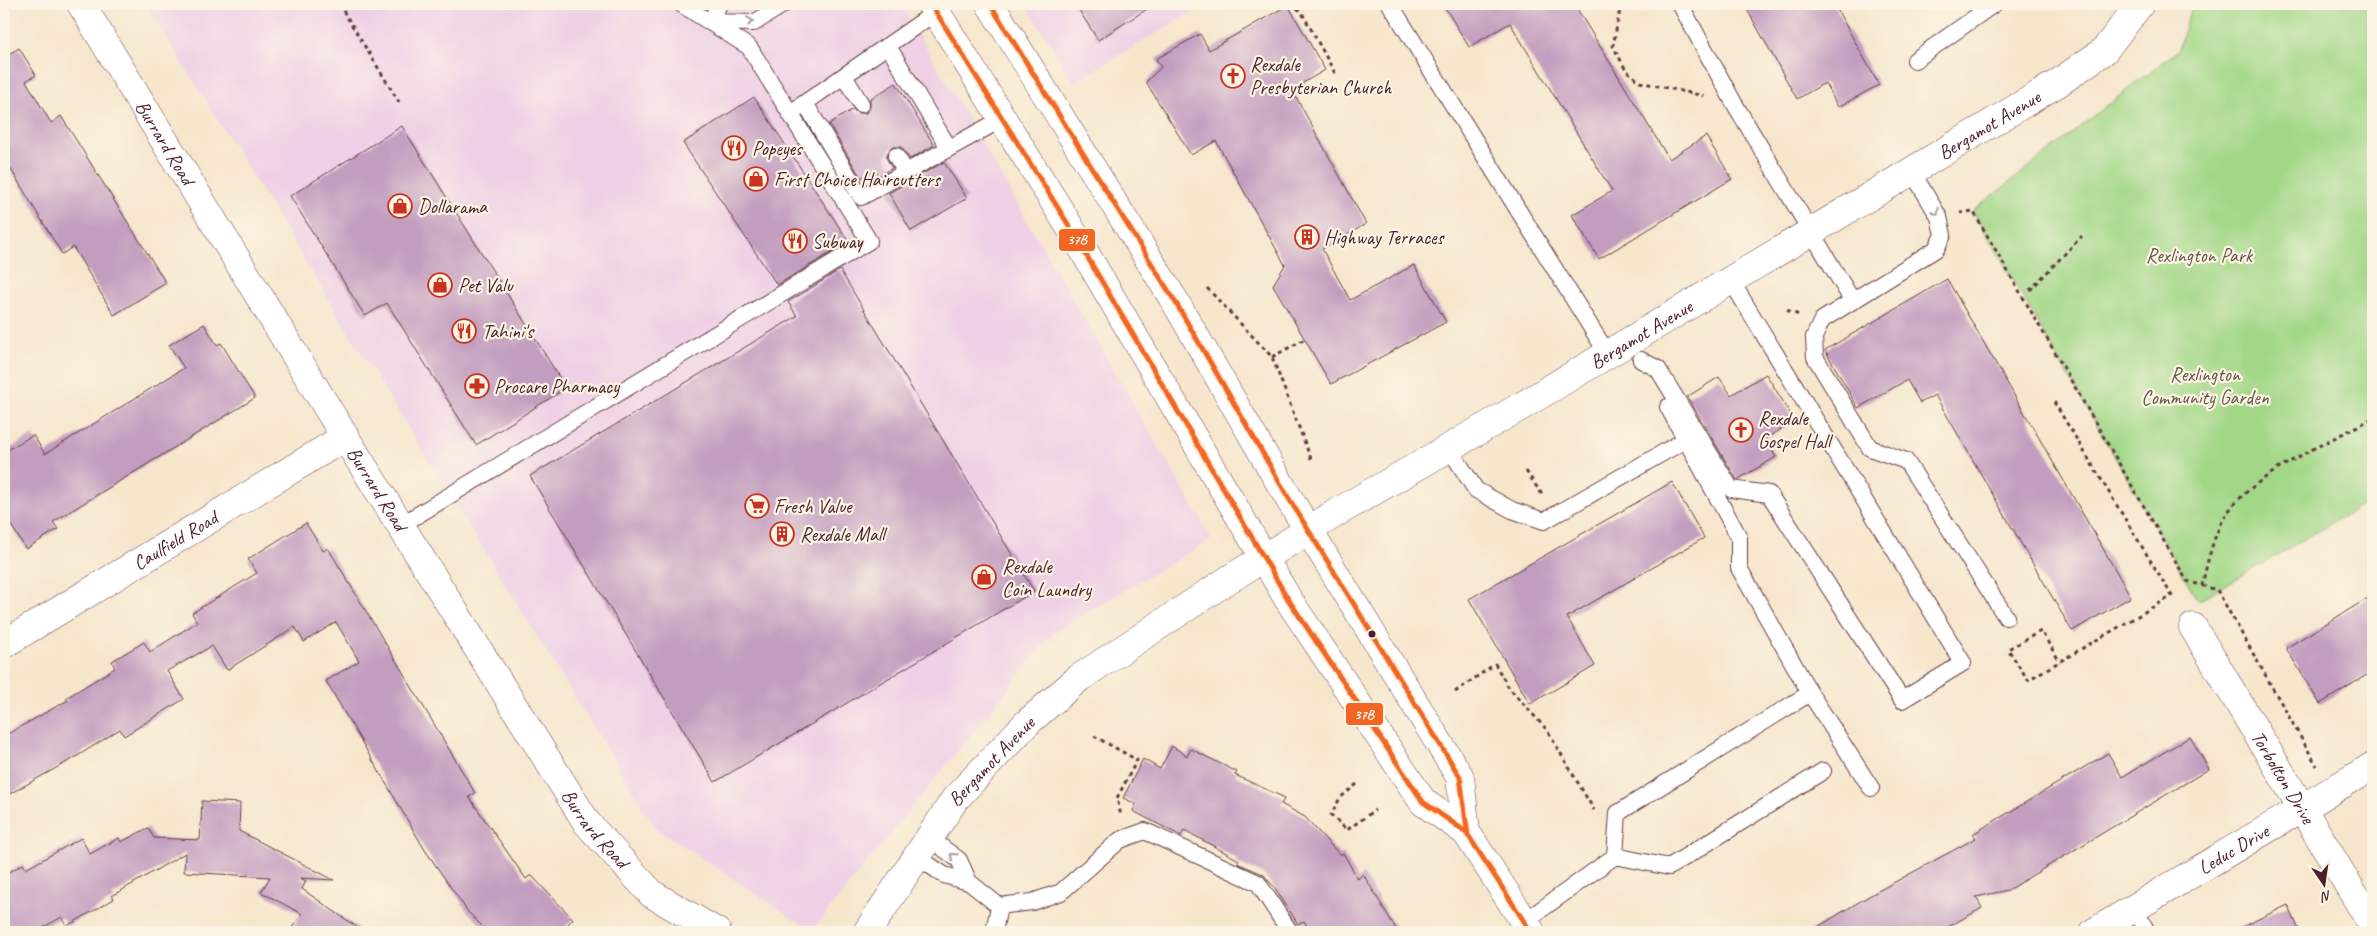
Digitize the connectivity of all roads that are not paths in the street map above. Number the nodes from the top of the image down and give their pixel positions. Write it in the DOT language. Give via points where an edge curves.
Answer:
graph roads {
  1 [pos="81,4"];
  2 [pos="681,4"];
  3 [pos="718,4"];
  4 [pos="784,4"];
  5 [pos="990,4"];
  6 [pos="1390,4"];
  7 [pos="1680,4"];
  8 [pos="1994,4"];
  9 [pos="2140,4"];
  10 [pos="933,8"];
  11 [pos="711,22"];
  12 [pos="888,46"];
  13 [pos="1915,60"];
  14 [pos="844,76"];
  15 [pos="806,103"];
  16 [pos="861,104"];
  17 [pos="790,114"];
  18 [pos="1002,118"];
  19 [pos="949,148"];
  20 [pos="896,156"];
  21 [pos="1911,170"];
  22 [pos="906,172"];
  23 [pos="1811,230"];
  24 [pos="1730,279"];
  25 [pos="1852,300"];
  26 [pos="1607,352"];
  27 [pos="1641,360"];
  28 [pos="345,437"];
  29 [pos="1687,440"];
  30 [pos="1449,448"];
  31 [pos="401,525"];
  32 [pos="1309,531"];
  33 [pos="1264,559"];
  34 [pos="2006,617"];
  35 [pos="2193,627"];
  36 [pos="4,643"];
  37 [pos="1810,693"];
  38 [pos="2373,766"];
  39 [pos="1823,771"];
  40 [pos="1871,788"];
  41 [pos="2303,808"];
  42 [pos="1466,832"];
  43 [pos="922,847"];
  44 [pos="1616,851"];
  45 [pos="969,882"];
  46 [pos="999,906"];
  47 [pos="2135,908"];
  48 [pos="2373,926"];
  49 [pos="1528,927"];
  50 [pos="717,932"];
  51 [pos="867,932"];
  52 [pos="994,932"];
  53 [pos="1290,932"];
  54 [pos="2094,932"];
  55 [pos="2147,932"];
  1 -- 28 [label="street, Burrard Road"];
  2 -- 11 [label="lane"];
  3 -- 11 [label="lane"];
  11 -- 4 [label="lane, one-way" via="754,23"];
  5 -- 32 [label="street" via="1176,303"];
  6 -- 26 [label="lane"];
  7 -- 23 [label="lane" via="1734,103"];
  8 -- 13 [label="lane"];
  9 -- 21 [label="street, Bergamot Avenue" via="2104,51 2058,83"];
  10 -- 12 [label="lane"];
  10 -- 18 [label="street"];
  11 -- 17 [label="lane" via="749,47"];
  12 -- 14 [label="lane"];
  12 -- 19 [label="lane"];
  14 -- 15 [label="lane"];
  14 -- 16 [label="lane"];
  15 -- 17 [label="lane"];
  15 -- 22 [label="lane" via="860,197"];
  17 -- 31 [label="lane" via="869,241"];
  18 -- 19 [label="lane"];
  18 -- 33 [label="street" via="1068,224"];
  19 -- 22 [label="lane"];
  20 -- 22 [label="lane"];
  21 -- 23 [label="street, Bergamot Avenue"];
  21 -- 25 [label="lane, one-way" via="1939,217 1943,235 1936,249"];
  23 -- 24 [label="street, Bergamot Avenue"];
  23 -- 25 [label="lane"];
  24 -- 26 [label="street, Bergamot Avenue"];
  24 -- 27 [label="lane" via="1963,663 1902,700 1769,494 1731,489 1658,369"];
  25 -- 34 [label="lane" via="1822,320 1814,338 1815,356 1870,448 1906,461"];
  26 -- 27 [label="lane"];
  26 -- 30 [label="street, Bergamot Avenue"];
  27 -- 29 [label="lane"];
  28 -- 31 [label="street, Burrard Road"];
  28 -- 36 [label="street, Caulfield Road"];
  29 -- 30 [label="lane" via="1544,521 1512,510 1476,490"];
  29 -- 37 [label="lane" via="1739,537 1739,568"];
  30 -- 32 [label="street, Bergamot Avenue"];
  31 -- 50 [label="street, Burrard Road" via="588,823 652,894"];
  32 -- 33 [label="street, Bergamot Avenue"];
  32 -- 42 [label="street" via="1460,777"];
  33 -- 42 [label="street" via="1424,802"];
  33 -- 43 [label="street, Bergamot Avenue" via="1079,678 1027,723 955,799"];
  35 -- 41 [label="street, Torbolton Drive"];
  37 -- 40 [label="lane"];
  37 -- 44 [label="lane" via="1618,813"];
  38 -- 41 [label="street, Leduc Drive"];
  39 -- 44 [label="lane" via="1669,867"];
  41 -- 47 [label="street, Leduc Drive"];
  41 -- 48 [label="street, Torbolton Drive"];
  42 -- 49 [label="street"];
  43 -- 45 [label="lane" via="944,875"];
  45 -- 43 [label="lane, one-way" via="959,860"];
  43 -- 51 [label="street, Bergamot Avenue"];
  44 -- 49 [label="lane"];
  45 -- 46 [label="lane"];
  46 -- 52 [label="lane"];
  46 -- 53 [label="lane" via="1032,902 1060,892 1120,840 1145,831 1258,883"];
  47 -- 54 [label="street, Leduc Drive"];
  47 -- 55 [label="lane"];
}
